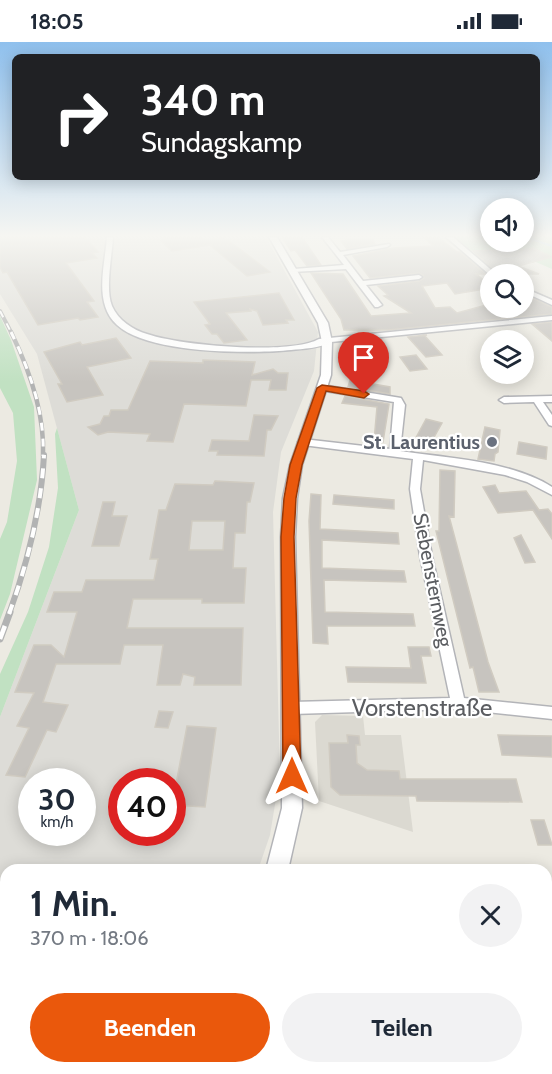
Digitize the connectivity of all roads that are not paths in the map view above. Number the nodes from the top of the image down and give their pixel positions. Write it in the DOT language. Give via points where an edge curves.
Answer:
graph roads {
  1 [pos="109,285"];
  2 [pos="302,285"];
  3 [pos="363,285"];
  4 [pos="534,295"];
  5 [pos="552,303"];
  6 [pos="378,305"];
  7 [pos="552,318"];
  8 [pos="327,342"];
  9 [pos="322,388"];
  10 [pos="537,399"];
  11 [pos="552,399"];
  12 [pos="504,400"];
  13 [pos="552,423"];
  14 [pos="303,442"];
  15 [pos="395,452"];
  16 [pos="418,456"];
  17 [pos="551,490"];
  18 [pos="458,703"];
  19 [pos="292,708"];
  20 [pos="552,713"];
  21 [pos="278,864"];
  1 -- 8 [label="street" via="108,306 114,317 146,337 228,350"];
  2 -- 8 [label="street" via="323,323"];
  3 -- 6 [label="street"];
  4 -- 5 [label="street"];
  7 -- 8 [label="street"];
  8 -- 9 [label="street"];
  9 -- 14 [label="street"];
  9 -- 15 [label="street" via="398,400"];
  10 -- 11 [label="street"];
  10 -- 12 [label="street"];
  10 -- 13 [label="street"];
  14 -- 15 [label="street"];
  14 -- 19 [label="street" via="290,498 288,537"];
  15 -- 16 [label="street"];
  16 -- 17 [label="street" via="508,473"];
  16 -- 18 [label="street, Siebensternweg" via="415,489"];
  18 -- 19 [label="street, Vorstenstraße"];
  18 -- 20 [label="street, Vorstenstraße"];
  19 -- 21 [label="street" via="292,808"];
}
